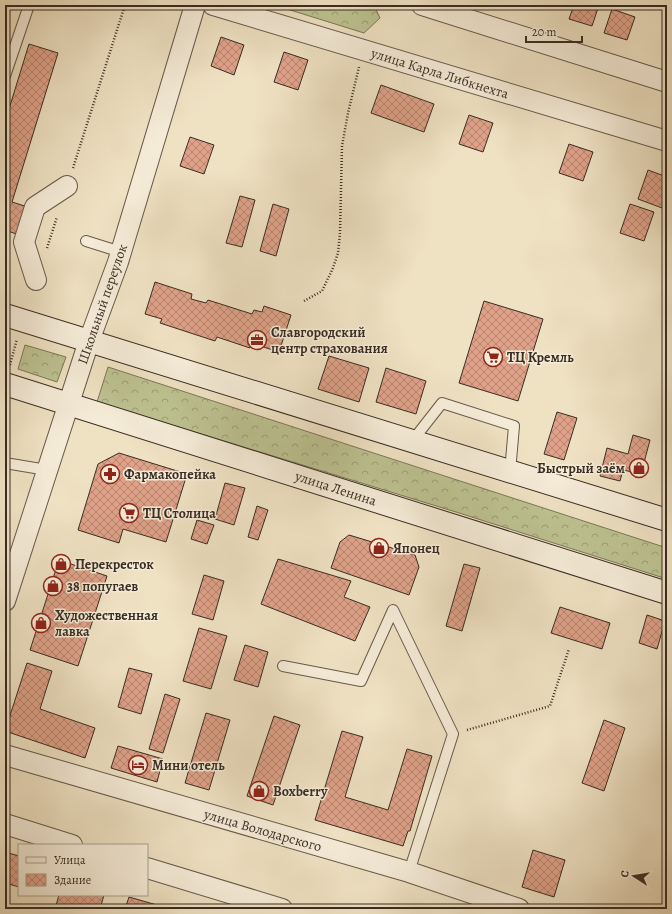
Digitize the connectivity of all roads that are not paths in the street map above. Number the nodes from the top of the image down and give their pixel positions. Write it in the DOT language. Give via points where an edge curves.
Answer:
graph roads {
  1 [pos="29,5"];
  2 [pos="195,5"];
  3 [pos="214,5"];
  4 [pos="422,5"];
  5 [pos="5,76"];
  6 [pos="667,82"];
  7 [pos="667,141"];
  8 [pos="67,186"];
  9 [pos="86,241"];
  10 [pos="121,252"];
  11 [pos="36,280"];
  12 [pos="5,315"];
  13 [pos="89,341"];
  14 [pos="5,384"];
  15 [pos="69,403"];
  16 [pos="413,440"];
  17 [pos="5,463"];
  18 [pos="47,470"];
  19 [pos="510,472"];
  20 [pos="667,520"];
  21 [pos="667,593"];
  22 [pos="5,601"];
  23 [pos="283,666"];
  24 [pos="5,755"];
  25 [pos="5,824"];
  26 [pos="69,844"];
  27 [pos="148,868"];
  28 [pos="409,872"];
  29 [pos="282,909"];
  30 [pos="519,909"];
  1 -- 5 [label="lane"];
  2 -- 10 [label="street, Школьный переулок"];
  3 -- 7 [label="street, улица Карла Либкнехта"];
  4 -- 6 [label="street"];
  8 -- 11 [label="street" via="35,207 24,242"];
  9 -- 10 [label="lane"];
  10 -- 13 [label="street, Школьный переулок"];
  12 -- 13 [label="street"];
  13 -- 15 [label="street, Школьный переулок"];
  13 -- 16 [label="street"];
  14 -- 15 [label="street, улица Ленина"];
  15 -- 18 [label="street, Школьный переулок"];
  15 -- 21 [label="street, улица Ленина"];
  16 -- 19 [label="street"];
  16 -- 19 [label="lane" via="442,403 514,426"];
  17 -- 18 [label="lane"];
  18 -- 22 [label="street, Школьный переулок"];
  19 -- 20 [label="street"];
  23 -- 28 [label="lane" via="361,681 393,610 453,734"];
  24 -- 28 [label="street, улица Володарского"];
  25 -- 26 [label="street"];
  27 -- 29 [label="street"];
  28 -- 30 [label="street, улица Володарского"];
}
